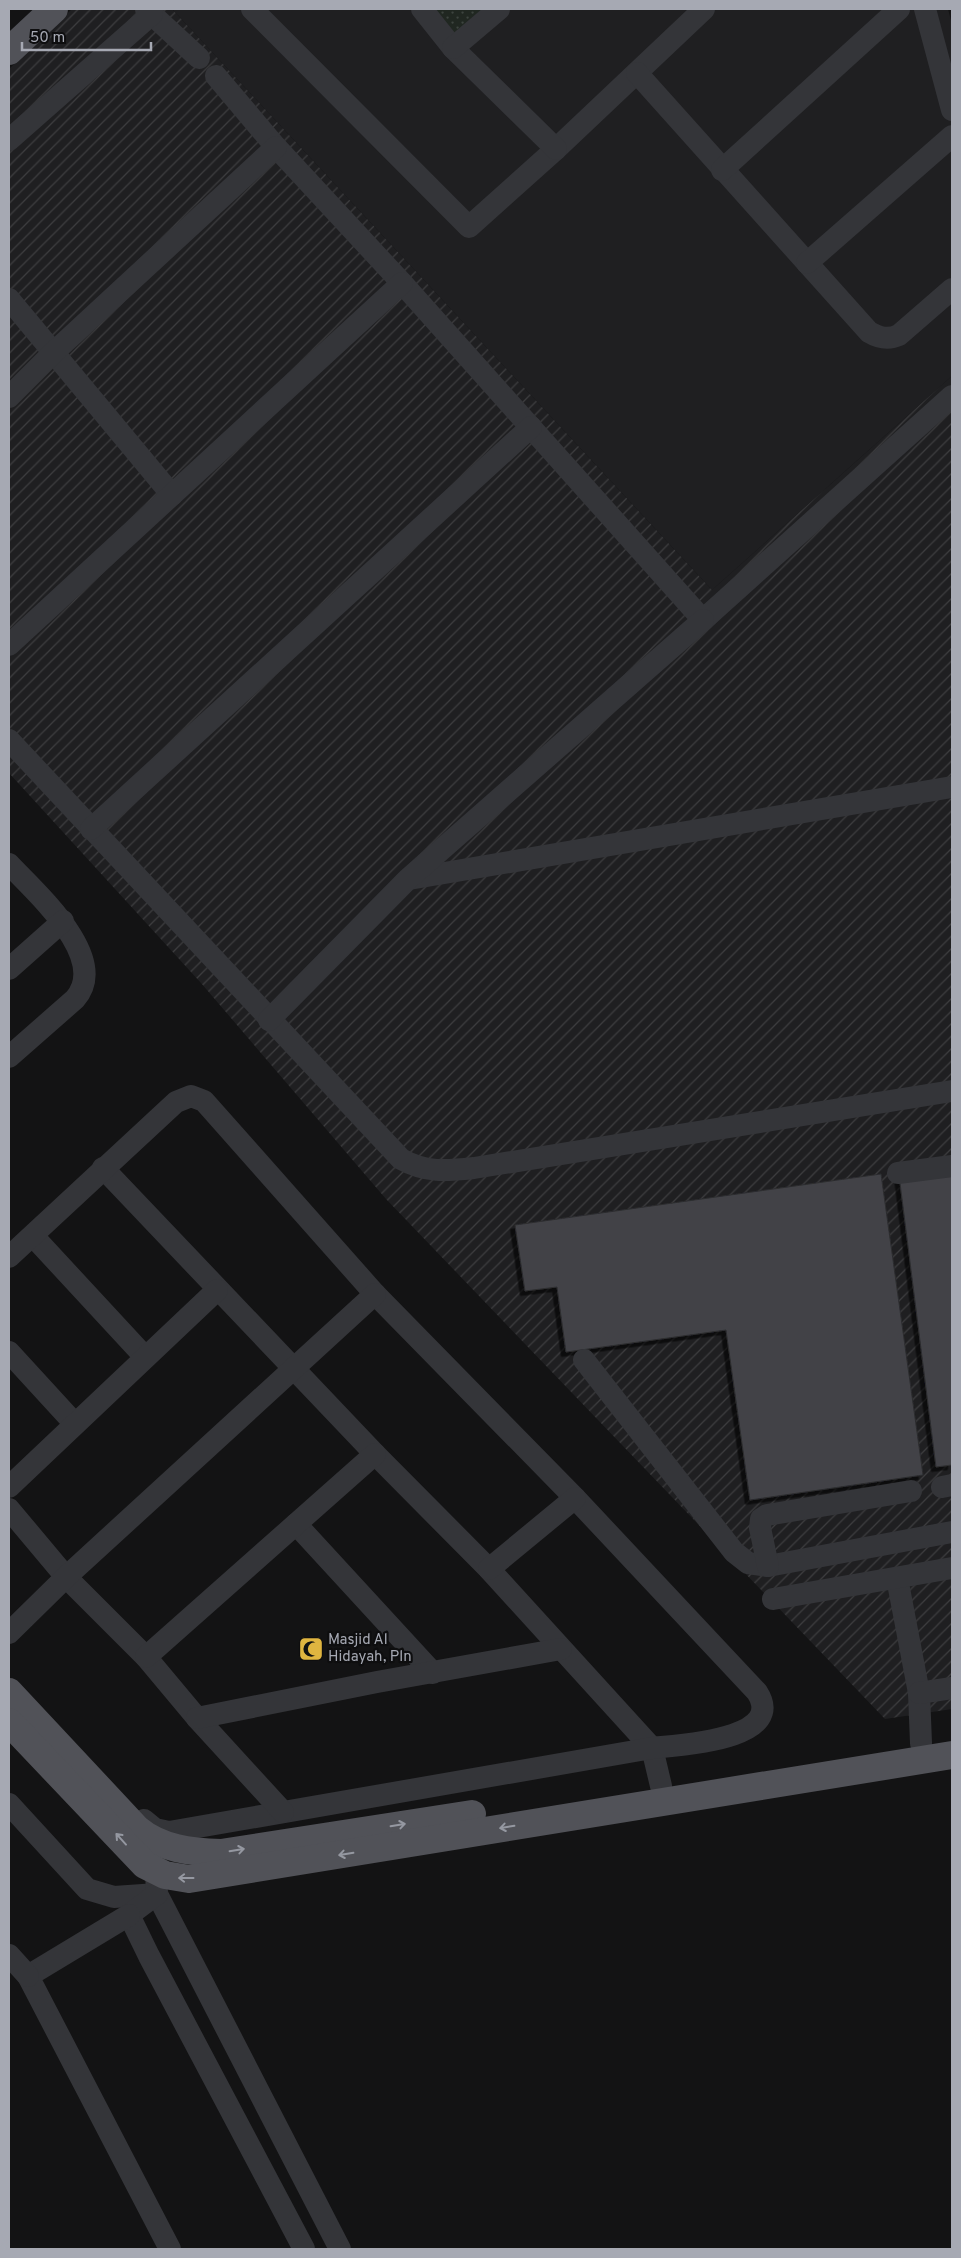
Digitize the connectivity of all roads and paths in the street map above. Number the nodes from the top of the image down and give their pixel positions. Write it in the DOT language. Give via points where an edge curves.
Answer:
graph roads {
  1 [pos="54,9"];
  2 [pos="252,9"];
  3 [pos="422,9"];
  4 [pos="499,9"];
  5 [pos="704,9"];
  6 [pos="899,9"];
  7 [pos="925,9"];
  8 [pos="149,12"];
  9 [pos="453,48"];
  10 [pos="9,51"];
  11 [pos="199,58"];
  12 [pos="637,73"];
  13 [pos="216,76"];
  14 [pos="952,110"];
  15 [pos="952,136"];
  16 [pos="9,140"];
  17 [pos="276,147"];
  18 [pos="556,149"];
  19 [pos="722,170"];
  20 [pos="807,263"];
  21 [pos="402,284"];
  22 [pos="952,289"];
  23 [pos="9,299"];
  24 [pos="53,353"];
  25 [pos="952,396"];
  26 [pos="9,397"];
  27 [pos="530,427"];
  28 [pos="172,495"];
  29 [pos="703,620"];
  30 [pos="9,645"];
  31 [pos="9,740"];
  32 [pos="952,787"];
  33 [pos="91,828"];
  34 [pos="9,864"];
  35 [pos="408,879"];
  36 [pos="63,921"];
  37 [pos="9,969"];
  38 [pos="269,1020"];
  39 [pos="9,1057"];
  40 [pos="952,1091"];
  41 [pos="952,1166"];
  42 [pos="103,1168"];
  43 [pos="898,1174"];
  44 [pos="33,1236"];
  45 [pos="9,1257"];
  46 [pos="217,1290"];
  47 [pos="375,1294"];
  48 [pos="9,1352"];
  49 [pos="145,1357"];
  50 [pos="584,1360"];
  51 [pos="294,1370"];
  52 [pos="75,1424"];
  53 [pos="375,1454"];
  54 [pos="9,1487"];
  55 [pos="911,1491"];
  56 [pos="575,1498"];
  57 [pos="9,1509"];
  58 [pos="296,1524"];
  59 [pos="952,1532"];
  60 [pos="768,1566"];
  61 [pos="952,1568"];
  62 [pos="489,1569"];
  63 [pos="66,1577"];
  64 [pos="897,1578"];
  65 [pos="773,1599"];
  66 [pos="9,1633"];
  67 [pos="561,1649"];
  68 [pos="146,1657"];
  69 [pos="433,1673"];
  70 [pos="9,1676"];
  71 [pos="952,1688"];
  72 [pos="9,1692"];
  73 [pos="919,1693"];
  74 [pos="197,1718"];
  75 [pos="9,1722"];
  76 [pos="952,1737"];
  77 [pos="922,1743"];
  78 [pos="652,1748"];
  79 [pos="952,1755"];
  80 [pos="661,1786"];
  81 [pos="9,1804"];
  82 [pos="283,1812"];
  83 [pos="543,1813"];
  84 [pos="157,1883"];
  85 [pos="129,1914"];
  86 [pos="9,1955"];
  87 [pos="28,1976"];
  88 [pos="170,2249"];
  89 [pos="304,2249"];
  90 [pos="340,2249"];
  1 -- 10 [label="main road"];
  2 -- 18 [label="street" via="469,227"];
  3 -- 9 [label="street"];
  4 -- 9 [label="street"];
  5 -- 12 [label="street"];
  6 -- 19 [label="street"];
  7 -- 14 [label="street"];
  8 -- 11 [label="street"];
  8 -- 16 [label="street"];
  9 -- 18 [label="street"];
  12 -- 18 [label="street"];
  12 -- 19 [label="street"];
  13 -- 17 [label="street"];
  15 -- 20 [label="street"];
  17 -- 21 [label="street"];
  17 -- 24 [label="street"];
  19 -- 20 [label="street"];
  20 -- 22 [label="street" via="878,338 899,335"];
  21 -- 27 [label="street"];
  21 -- 28 [label="street"];
  23 -- 24 [label="street"];
  24 -- 26 [label="street"];
  24 -- 28 [label="street"];
  25 -- 29 [label="street"];
  27 -- 29 [label="street"];
  27 -- 33 [label="street"];
  28 -- 30 [label="street"];
  29 -- 35 [label="street"];
  31 -- 33 [label="street"];
  32 -- 35 [label="street"];
  33 -- 38 [label="street"];
  34 -- 36 [label="street"];
  35 -- 38 [label="street"];
  36 -- 37 [label="street"];
  36 -- 39 [label="street" via="82,961 83,991"];
  38 -- 40 [label="street" via="401,1159 431,1171 474,1168"];
  41 -- 43 [label="street"];
  42 -- 44 [label="street"];
  42 -- 46 [label="street"];
  42 -- 47 [label="street" via="176,1102 192,1096 198,1098"];
  44 -- 45 [label="street"];
  44 -- 49 [label="street"];
  46 -- 49 [label="street"];
  46 -- 51 [label="street"];
  47 -- 51 [label="street"];
  47 -- 56 [label="street"];
  48 -- 52 [label="street"];
  49 -- 52 [label="street"];
  50 -- 60 [label="street" via="734,1552 748,1563"];
  51 -- 53 [label="street"];
  51 -- 63 [label="street"];
  52 -- 54 [label="street"];
  53 -- 58 [label="street"];
  53 -- 62 [label="street"];
  55 -- 60 [label="street" via="767,1515 762,1519 760,1528"];
  56 -- 62 [label="street"];
  56 -- 78 [label="street" via="761,1698 763,1711 760,1717 738,1733 715,1740"];
  57 -- 63 [label="street"];
  58 -- 68 [label="street"];
  58 -- 69 [label="street"];
  59 -- 60 [label="street"];
  61 -- 64 [label="street"];
  62 -- 67 [label="street"];
  63 -- 66 [label="street"];
  63 -- 68 [label="street"];
  64 -- 65 [label="street"];
  64 -- 73 [label="street"];
  67 -- 69 [label="street"];
  67 -- 78 [label="street"];
  68 -- 74 [label="street"];
  69 -- 74 [label="street"];
  70 -- 82 [label="street" via="155,1829 169,1832"];
  71 -- 73 [label="street"];
  72 -- 83 [label="main road, one-way" via="137,1829 148,1838 188,1851 221,1853"];
  73 -- 77 [label="street"];
  74 -- 82 [label="street"];
  84 -- 75 [label="main road, one-way" via="145,1865"];
  76 -- 77 [label="main road"];
  77 -- 80 [label="main road"];
  78 -- 80 [label="street"];
  78 -- 82 [label="street"];
  79 -- 83 [label="main road"];
  80 -- 83 [label="main road"];
  81 -- 84 [label="street" via="87,1889 114,1897"];
  83 -- 84 [label="main road, one-way"];
  84 -- 85 [label="street"];
  84 -- 90 [label="street"];
  85 -- 87 [label="street"];
  85 -- 89 [label="street"];
  86 -- 87 [label="street"];
  87 -- 88 [label="street"];
}
